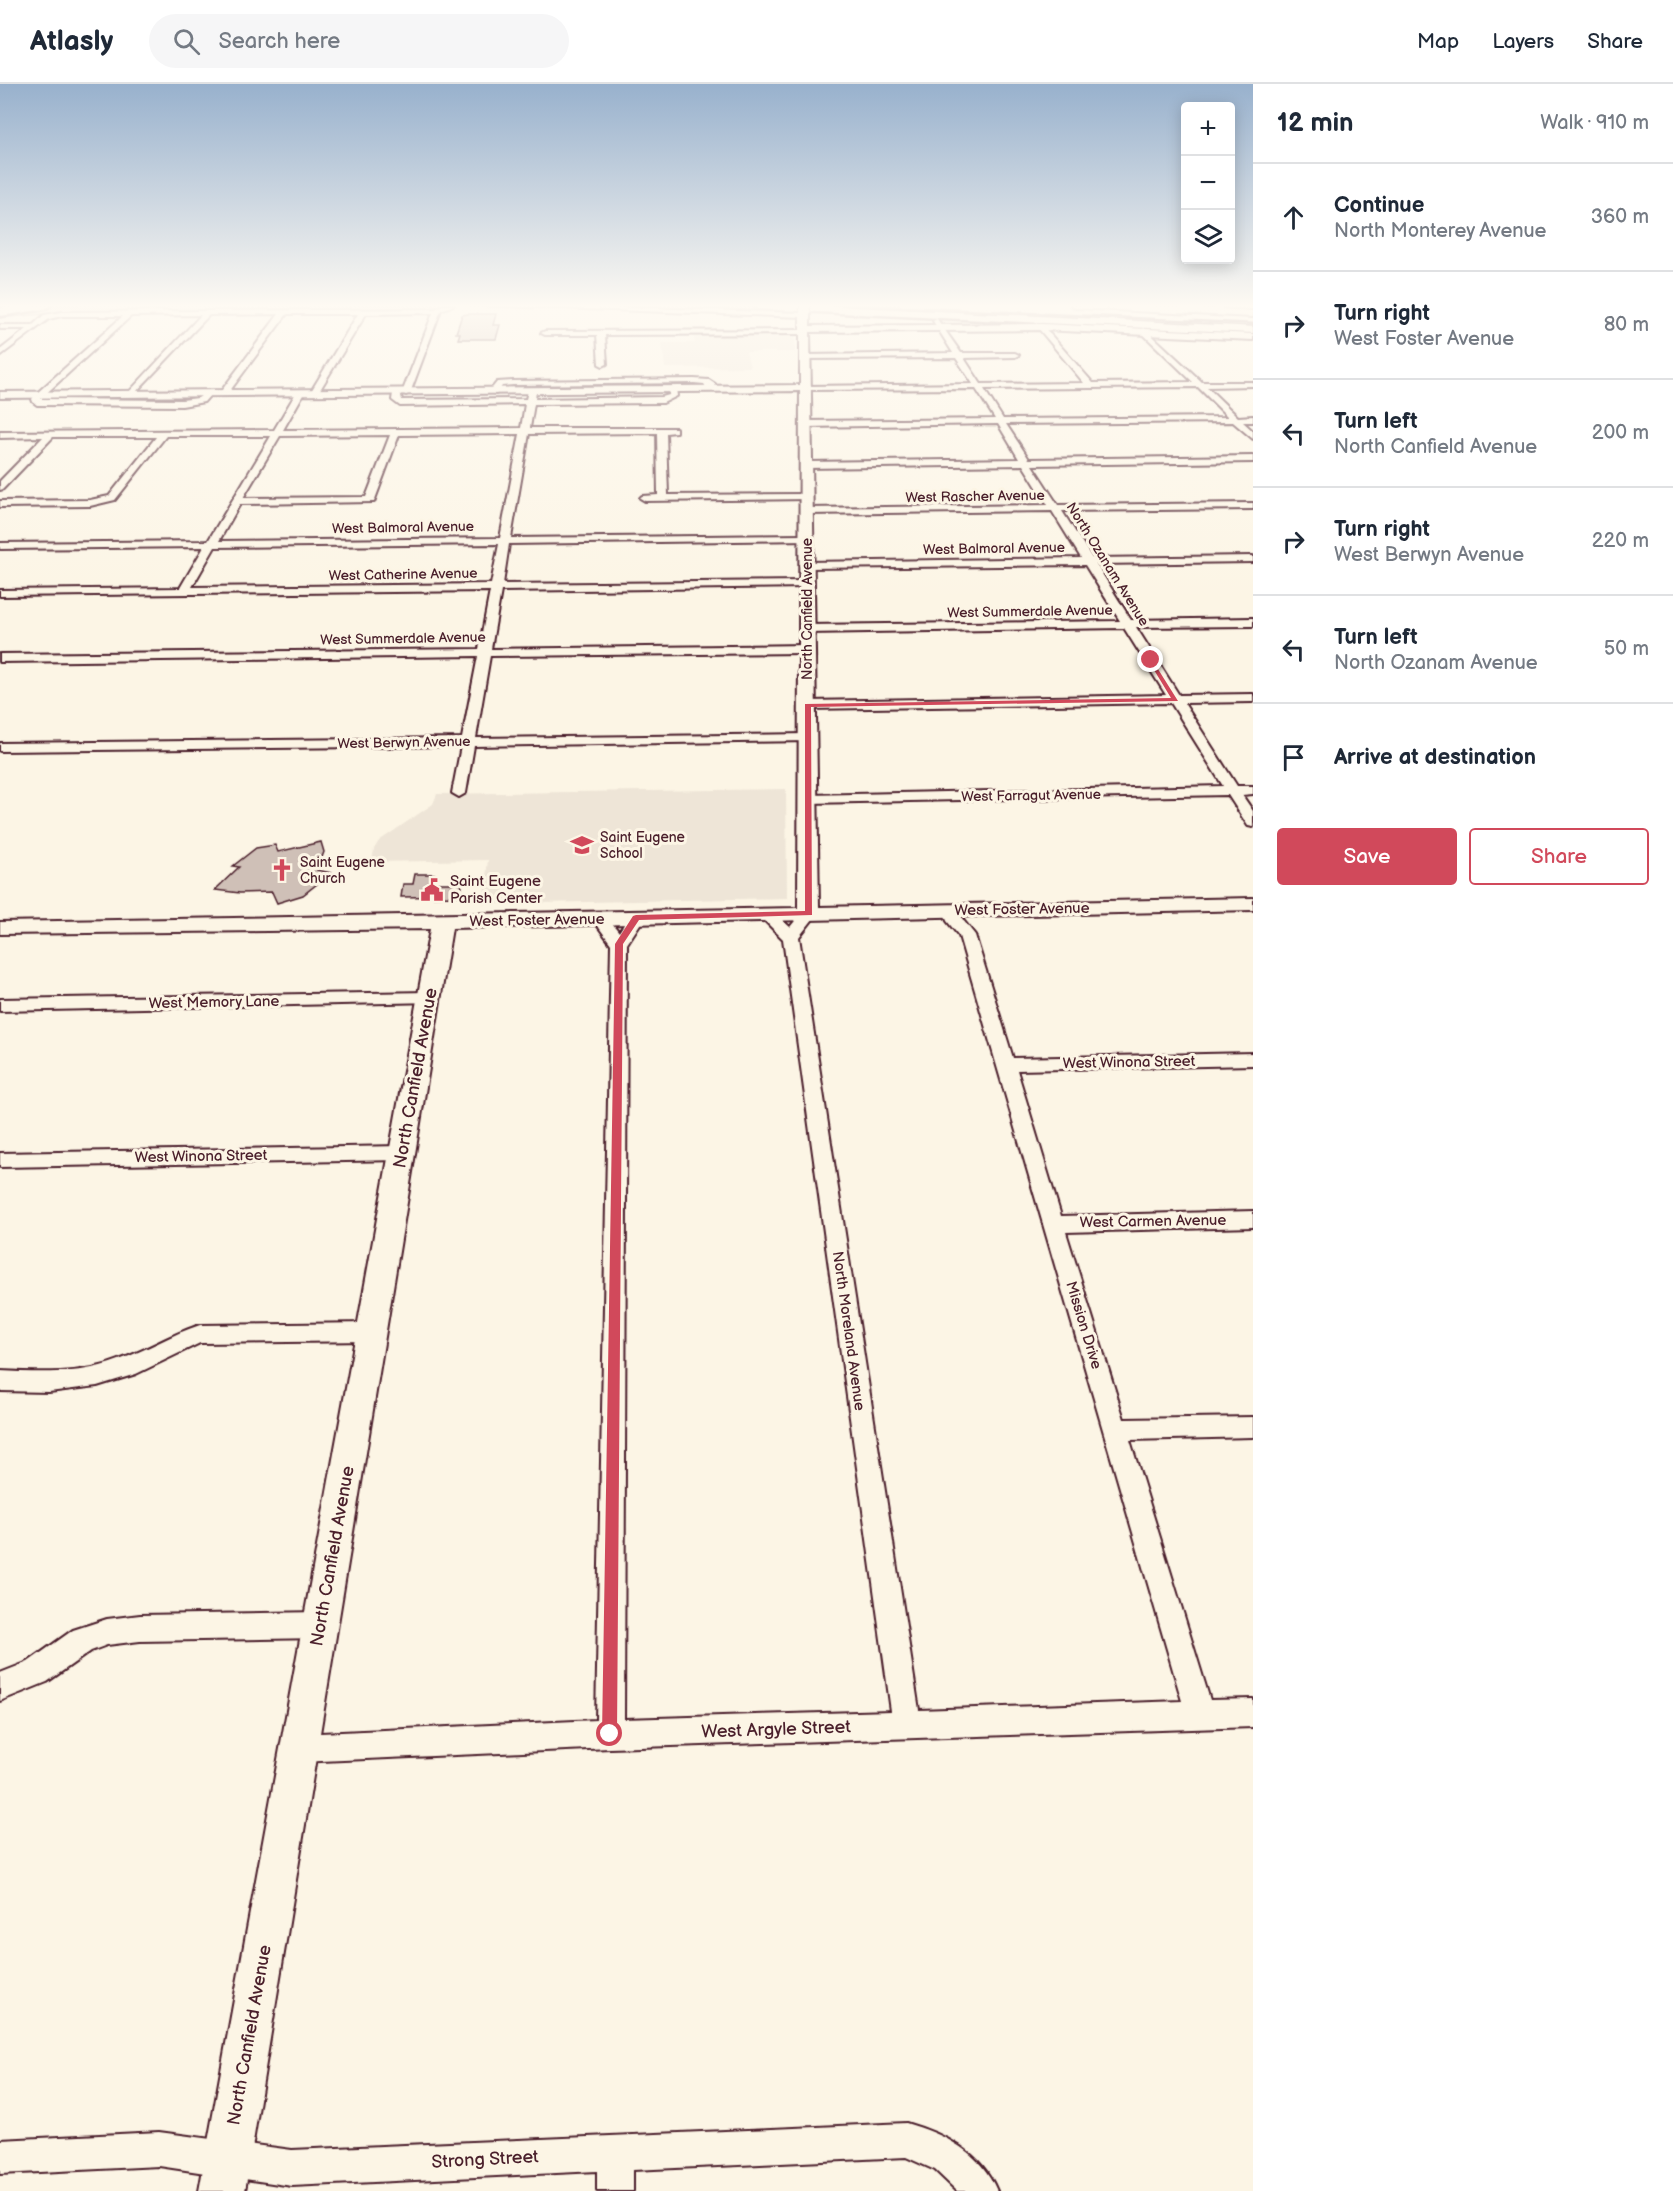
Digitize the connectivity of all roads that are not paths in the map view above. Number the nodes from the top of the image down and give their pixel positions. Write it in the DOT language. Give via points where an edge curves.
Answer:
graph roads {
  1 [pos="43,403"];
  2 [pos="94,403"];
  3 [pos="294,403"];
  4 [pos="530,403"];
  5 [pos="805,403"];
  6 [pos="989,403"];
  7 [pos="1220,403"];
  8 [pos="1236,419"];
  9 [pos="1253,419"];
  10 [pos="1001,422"];
  11 [pos="805,424"];
  12 [pos="661,430"];
  13 [pos="673,430"];
  14 [pos="525,431"];
  15 [pos="396,432"];
  16 [pos="275,433"];
  17 [pos="163,434"];
  18 [pos="0,435"];
  19 [pos="51,435"];
  20 [pos="1253,436"];
  21 [pos="1253,459"];
  22 [pos="1026,462"];
  23 [pos="806,465"];
  24 [pos="0,487"];
  25 [pos="645,498"];
  26 [pos="663,498"];
  27 [pos="236,501"];
  28 [pos="0,504"];
  29 [pos="806,504"];
  30 [pos="1253,506"];
  31 [pos="1055,508"];
  32 [pos="806,538"];
  33 [pos="505,541"];
  34 [pos="211,544"];
  35 [pos="0,546"];
  36 [pos="1253,560"];
  37 [pos="1089,562"];
  38 [pos="807,565"];
  39 [pos="807,584"];
  40 [pos="496,588"];
  41 [pos="184,591"];
  42 [pos="0,593"];
  43 [pos="1253,622"];
  44 [pos="1128,624"];
  45 [pos="807,629"];
  46 [pos="807,649"];
  47 [pos="485,652"];
  48 [pos="0,658"];
  49 [pos="1253,698"];
  50 [pos="1175,699"];
  51 [pos="808,705"];
  52 [pos="808,738"];
  53 [pos="469,741"];
  54 [pos="0,747"];
  55 [pos="1233,790"];
  56 [pos="1253,790"];
  57 [pos="459,793"];
  58 [pos="808,799"];
  59 [pos="1253,823"];
  60 [pos="1253,904"];
  61 [pos="960,910"];
  62 [pos="809,914"];
  63 [pos="767,915"];
  64 [pos="600,918"];
  65 [pos="636,918"];
  66 [pos="442,922"];
  67 [pos="0,927"];
  68 [pos="791,937"];
  69 [pos="619,944"];
  70 [pos="429,998"];
  71 [pos="0,1005"];
  72 [pos="1253,1059"];
  73 [pos="1006,1064"];
  74 [pos="402,1153"];
  75 [pos="0,1160"];
  76 [pos="1253,1219"];
  77 [pos="1053,1224"];
  78 [pos="371,1332"];
  79 [pos="0,1381"];
  80 [pos="1253,1427"];
  81 [pos="1115,1430"];
  82 [pos="320,1625"];
  83 [pos="0,1687"];
  84 [pos="1253,1713"];
  85 [pos="1200,1715"];
  86 [pos="907,1724"];
  87 [pos="610,1734"];
  88 [pos="299,1748"];
  89 [pos="615,2153"];
  90 [pos="0,2157"];
  91 [pos="224,2176"];
  92 [pos="971,2180"];
  93 [pos="615,2191"];
  1 -- 2 [label="street"];
  3 -- 16 [label="street"];
  4 -- 14 [label="street"];
  5 -- 11 [label="street, North Canfield Avenue"];
  6 -- 10 [label="street, North Ozanam Avenue"];
  7 -- 8 [label="street"];
  8 -- 9 [label="street"];
  8 -- 10 [label="street"];
  8 -- 20 [label="street"];
  10 -- 11 [label="street"];
  10 -- 22 [label="street, North Ozanam Avenue"];
  11 -- 23 [label="street, North Canfield Avenue"];
  12 -- 13 [label="street"];
  12 -- 14 [label="street"];
  12 -- 26 [label="street"];
  14 -- 15 [label="street"];
  14 -- 33 [label="street"];
  15 -- 16 [label="street"];
  15 -- 27 [label="street" via="370,500"];
  16 -- 17 [label="street"];
  16 -- 27 [label="street"];
  17 -- 19 [label="street"];
  17 -- 28 [label="street" via="116,495 106,501"];
  18 -- 19 [label="street"];
  19 -- 24 [label="street"];
  21 -- 22 [label="street"];
  22 -- 23 [label="street"];
  22 -- 31 [label="street, North Ozanam Avenue"];
  23 -- 29 [label="street, North Canfield Avenue"];
  25 -- 26 [label="street, West Rascher Avenue"];
  26 -- 29 [label="street, West Rascher Avenue"];
  27 -- 34 [label="street"];
  29 -- 31 [label="street, West Rascher Avenue"];
  29 -- 32 [label="street, North Canfield Avenue"];
  30 -- 31 [label="street, West Rascher Avenue"];
  31 -- 37 [label="street, North Ozanam Avenue"];
  32 -- 33 [label="street, West Balmoral Avenue"];
  32 -- 38 [label="street, North Canfield Avenue"];
  33 -- 34 [label="street, West Balmoral Avenue"];
  33 -- 40 [label="street"];
  34 -- 35 [label="street, West Balmoral Avenue"];
  34 -- 41 [label="street"];
  36 -- 37 [label="street, West Balmoral Avenue"];
  37 -- 38 [label="street, West Balmoral Avenue"];
  37 -- 44 [label="street, North Ozanam Avenue"];
  38 -- 39 [label="street, North Canfield Avenue"];
  39 -- 40 [label="street, West Catherine Avenue"];
  39 -- 45 [label="street, North Canfield Avenue"];
  40 -- 41 [label="street, West Catherine Avenue"];
  40 -- 47 [label="street"];
  41 -- 42 [label="street, West Catherine Avenue"];
  43 -- 44 [label="street, West Summerdale Avenue"];
  44 -- 45 [label="street, West Summerdale Avenue"];
  44 -- 50 [label="street, North Ozanam Avenue"];
  45 -- 46 [label="street, North Canfield Avenue"];
  46 -- 47 [label="street, West Summerdale Avenue"];
  46 -- 51 [label="street, North Canfield Avenue"];
  47 -- 48 [label="street, West Summerdale Avenue"];
  47 -- 53 [label="street"];
  49 -- 50 [label="street"];
  50 -- 51 [label="street"];
  50 -- 55 [label="street, North Ozanam Avenue"];
  51 -- 52 [label="street, North Canfield Avenue"];
  52 -- 53 [label="street, West Berwyn Avenue"];
  52 -- 58 [label="street, North Canfield Avenue"];
  53 -- 54 [label="street, West Berwyn Avenue"];
  53 -- 57 [label="street"];
  55 -- 56 [label="street, West Farragut Avenue"];
  55 -- 58 [label="street, West Farragut Avenue"];
  55 -- 59 [label="street, North Ozanam Avenue"];
  58 -- 62 [label="street, North Canfield Avenue"];
  60 -- 61 [label="street, West Foster Avenue"];
  61 -- 62 [label="street, West Foster Avenue"];
  61 -- 73 [label="street, Mission Drive" via="955,921 967,935"];
  62 -- 63 [label="street, West Foster Avenue"];
  62 -- 68 [label="street"];
  63 -- 65 [label="street, West Foster Avenue"];
  63 -- 68 [label="street"];
  64 -- 65 [label="street, West Foster Avenue"];
  64 -- 66 [label="street, West Foster Avenue"];
  64 -- 69 [label="street"];
  65 -- 69 [label="street"];
  66 -- 67 [label="street, West Foster Avenue"];
  66 -- 70 [label="street, North Canfield Avenue"];
  68 -- 86 [label="street, North Moreland Avenue"];
  69 -- 87 [label="street"];
  70 -- 71 [label="street, West Memory Lane"];
  70 -- 74 [label="street, North Canfield Avenue"];
  72 -- 73 [label="street, West Winona Street"];
  73 -- 77 [label="street, Mission Drive"];
  74 -- 75 [label="street, West Winona Street"];
  74 -- 78 [label="street, North Canfield Avenue"];
  76 -- 77 [label="street, West Carmen Avenue"];
  77 -- 81 [label="street, Mission Drive"];
  78 -- 79 [label="street" via="200,1334 104,1376 52,1383"];
  78 -- 82 [label="street, North Canfield Avenue"];
  80 -- 81 [label="street"];
  81 -- 85 [label="street, Mission Drive"];
  82 -- 83 [label="street" via="107,1632 83,1640 37,1672"];
  82 -- 88 [label="street, North Canfield Avenue"];
  84 -- 85 [label="street, West Argyle Street"];
  85 -- 86 [label="street, West Argyle Street"];
  86 -- 87 [label="street, West Argyle Street"];
  87 -- 88 [label="street, West Argyle Street"];
  88 -- 91 [label="street, North Canfield Avenue"];
  89 -- 91 [label="street, Strong Street" via="292,2168"];
  89 -- 92 [label="street, Strong Street" via="906,2140 933,2148"];
  89 -- 93 [label="street"];
  90 -- 91 [label="street, Strong Street" via="159,2150"];
}
